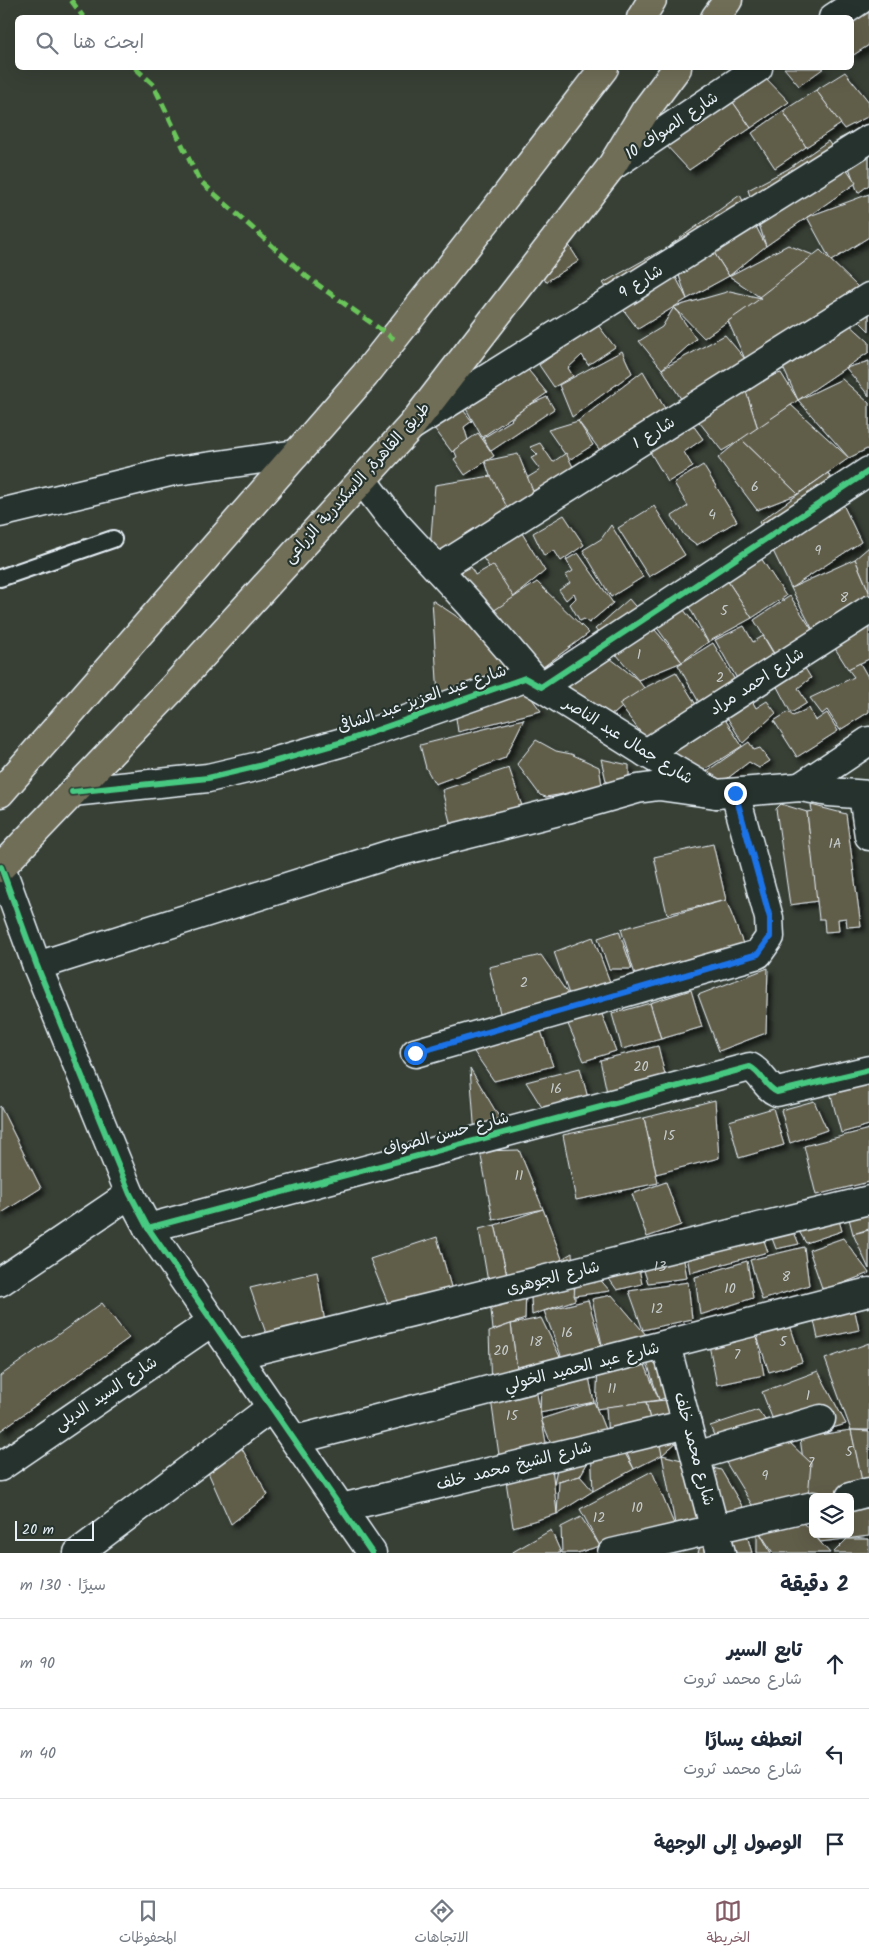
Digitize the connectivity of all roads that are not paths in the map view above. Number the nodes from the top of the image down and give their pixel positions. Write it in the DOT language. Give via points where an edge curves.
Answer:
graph roads {
  1 [pos="652,0"];
  2 [pos="728,0"];
  3 [pos="860,0"];
  4 [pos="643,15"];
  5 [pos="717,15"];
  6 [pos="838,15"];
  7 [pos="602,70"];
  8 [pos="675,70"];
  9 [pos="755,70"];
  10 [pos="866,147"];
  11 [pos="611,167"];
  12 [pos="869,297"];
  13 [pos="412,425"];
  14 [pos="296,454"];
  15 [pos="869,472"];
  16 [pos="362,480"];
  17 [pos="0,513"];
  18 [pos="113,539"];
  19 [pos="438,569"];
  20 [pos="0,578"];
  21 [pos="869,610"];
  22 [pos="541,687"];
  23 [pos="869,741"];
  24 [pos="646,753"];
  25 [pos="800,787"];
  26 [pos="72,792"];
  27 [pos="0,793"];
  28 [pos="726,793"];
  29 [pos="866,795"];
  30 [pos="869,836"];
  31 [pos="0,867"];
  32 [pos="36,966"];
  33 [pos="415,1053"];
  34 [pos="869,1070"];
  35 [pos="130,1194"];
  36 [pos="869,1200"];
  37 [pos="148,1228"];
  38 [pos="0,1282"];
  39 [pos="869,1292"];
  40 [pos="213,1321"];
  41 [pos="666,1345"];
  42 [pos="236,1355"];
  43 [pos="272,1407"];
  44 [pos="821,1419"];
  45 [pos="687,1424"];
  46 [pos="295,1440"];
  47 [pos="696,1456"];
  48 [pos="0,1467"];
  49 [pos="869,1492"];
  50 [pos="854,1496"];
  51 [pos="809,1507"];
  52 [pos="341,1508"];
  53 [pos="718,1541"];
  54 [pos="78,1553"];
  55 [pos="372,1553"];
  56 [pos="612,1553"];
  1 -- 4 [label="highway"];
  2 -- 5 [label="highway"];
  3 -- 6 [label="street"];
  7 -- 14 [label="highway" via="388,346"];
  8 -- 11 [label="highway, طريق القاهرة, الاسكندرية الزراعى" via="644,111"];
  9 -- 11 [label="street, شارع الصواف 10"];
  10 -- 13 [label="street, شارع 9"];
  11 -- 13 [label="highway, طريق القاهرة, الاسكندرية الزراعى"];
  12 -- 19 [label="street, شارع 1"];
  13 -- 16 [label="highway, طريق القاهرة, الاسكندرية الزراعى"];
  14 -- 17 [label="street" via="170,472"];
  14 -- 27 [label="highway"];
  15 -- 22 [label="street"];
  16 -- 19 [label="street, شارع جمال عبد الناصر" via="395,523"];
  16 -- 26 [label="highway, طريق القاهرة, الاسكندرية الزراعى" via="169,692"];
  18 -- 20 [label="lane"];
  19 -- 22 [label="street, شارع جمال عبد الناصر"];
  21 -- 24 [label="street, شارع احمد مراد"];
  22 -- 24 [label="street, شارع جمال عبد الناصر"];
  22 -- 26 [label="street, شارع عبد العزيز عبد الشافى" via="525,678 343,742 208,778"];
  23 -- 25 [label="street"];
  24 -- 28 [label="street, شارع جمال عبد الناصر"];
  25 -- 28 [label="street"];
  25 -- 29 [label="street"];
  26 -- 31 [label="highway, طريق القاهرة, الاسكندرية الزراعى"];
  28 -- 32 [label="street" via="659,786 637,789 394,853"];
  28 -- 33 [label="street" via="770,918 770,937 758,954"];
  29 -- 30 [label="street"];
  31 -- 32 [label="street"];
  32 -- 35 [label="street"];
  34 -- 37 [label="street, شارع حسن الصواف" via="777,1092 757,1070 750,1067"];
  35 -- 37 [label="street"];
  35 -- 38 [label="street"];
  36 -- 42 [label="street, شارع الجوهرى"];
  37 -- 40 [label="street"];
  39 -- 41 [label="street, شارع عبد الحميد الخولي"];
  40 -- 42 [label="street"];
  40 -- 48 [label="street, شارع السيد الديلى"];
  41 -- 45 [label="street, شارع محمد خلف"];
  41 -- 46 [label="street, شارع عبد الحميد الخولي"];
  42 -- 43 [label="street"];
  43 -- 46 [label="street"];
  43 -- 54 [label="street"];
  44 -- 47 [label="street"];
  45 -- 47 [label="street, شارع محمد خلف"];
  45 -- 52 [label="street, شارع الشيخ محمد خلف"];
  46 -- 52 [label="street"];
  47 -- 53 [label="street, شارع محمد خلف"];
  49 -- 50 [label="street"];
  51 -- 53 [label="street"];
  52 -- 55 [label="street"];
  53 -- 56 [label="street"];
}
